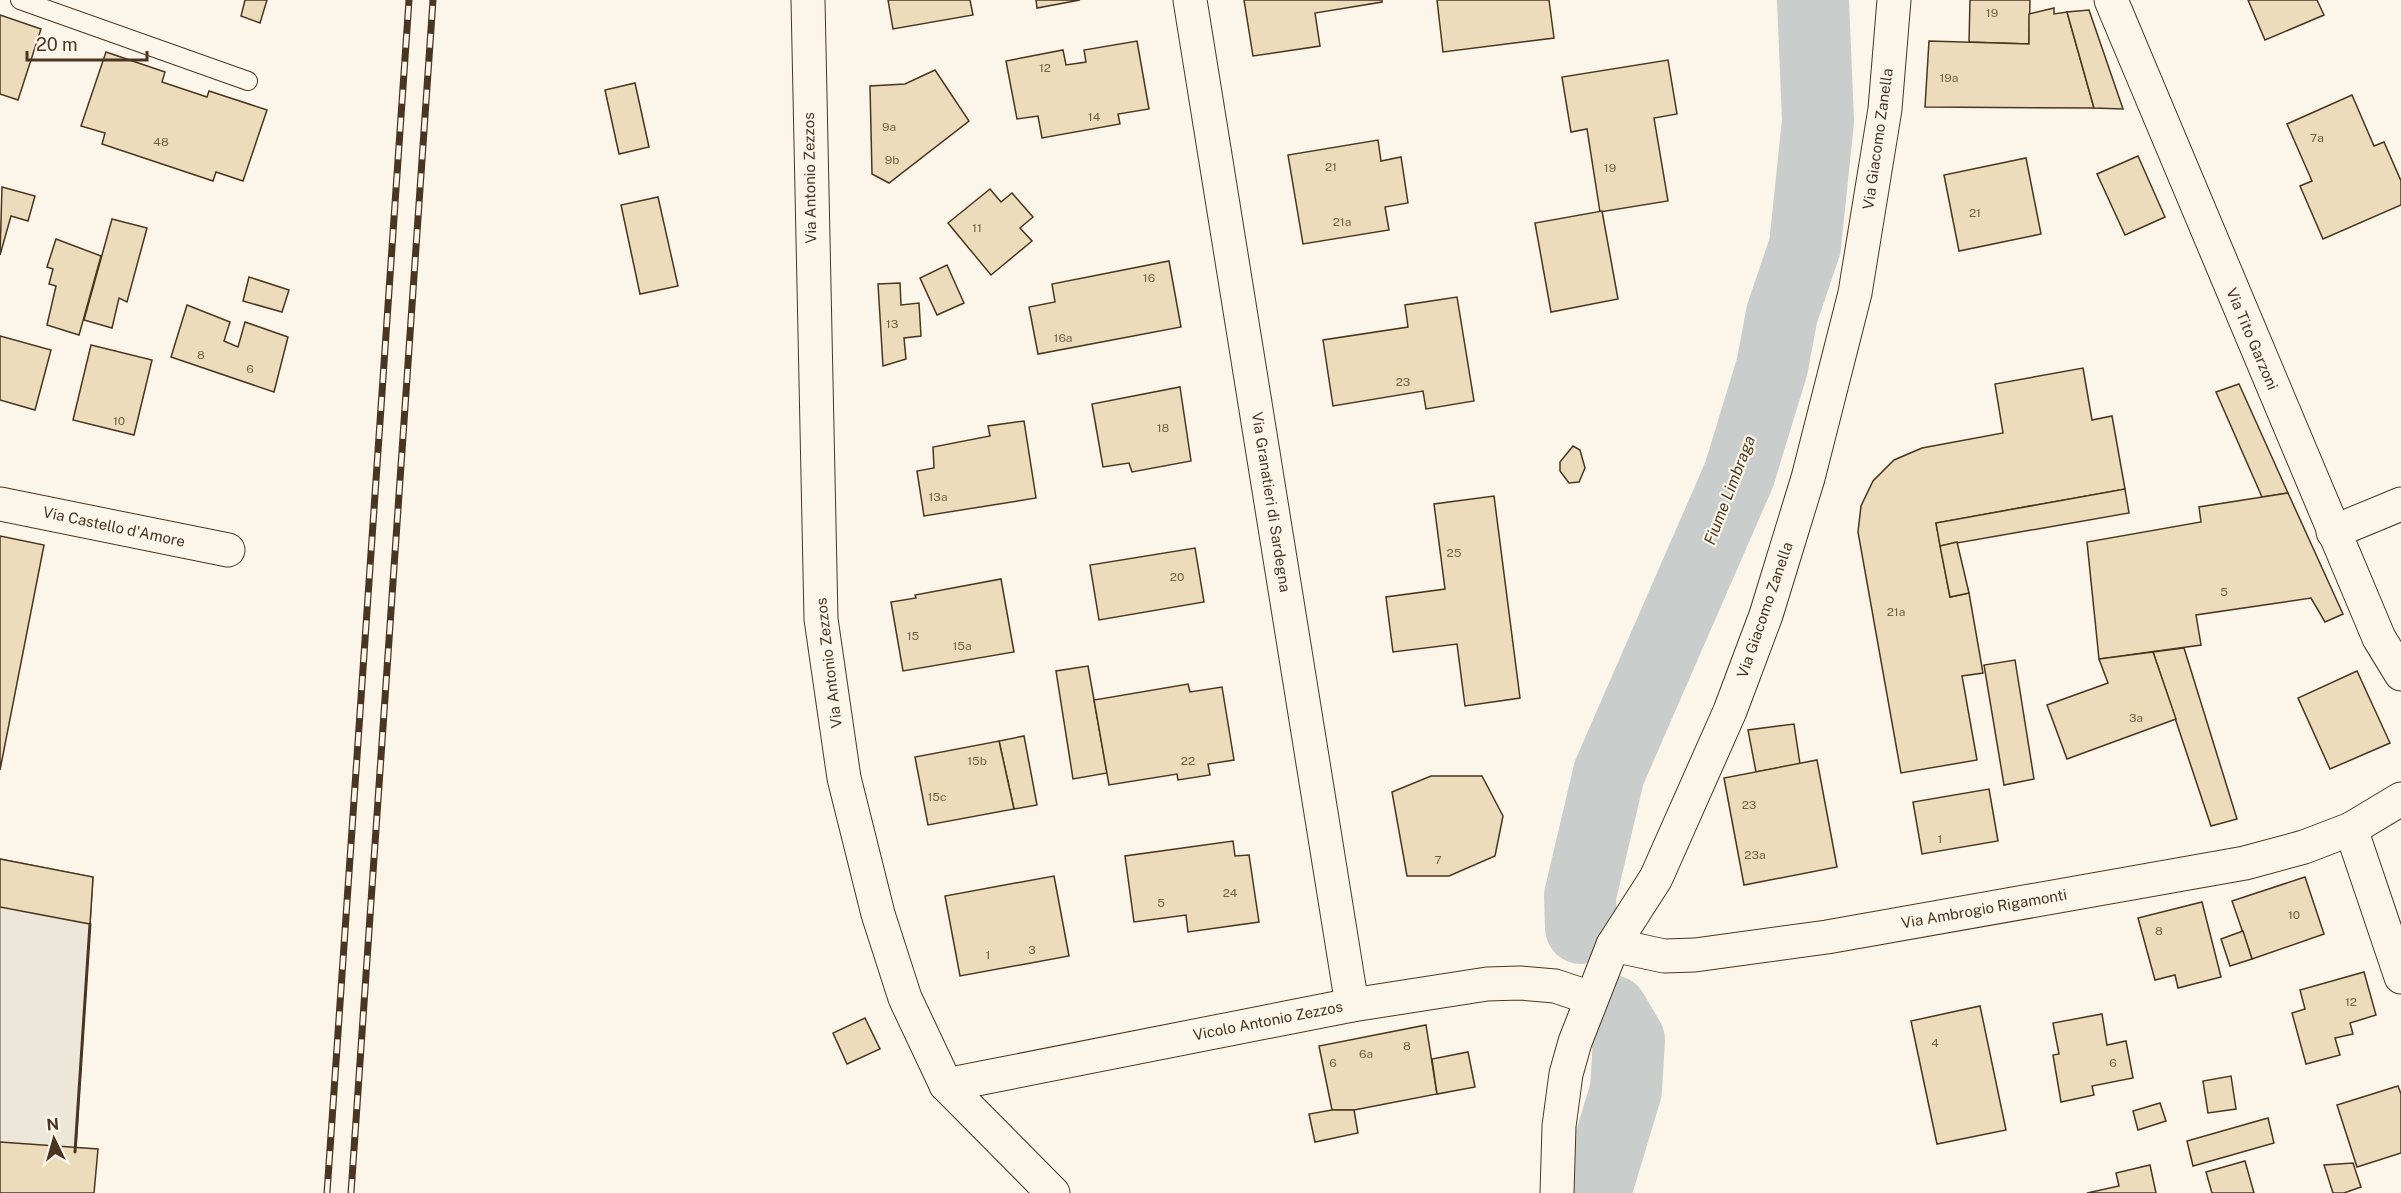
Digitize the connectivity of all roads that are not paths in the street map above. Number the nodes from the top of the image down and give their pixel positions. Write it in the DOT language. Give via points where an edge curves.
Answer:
graph roads {
  1 [pos="20,0"];
  2 [pos="808,0"];
  3 [pos="1190,0"];
  4 [pos="1894,0"];
  5 [pos="2111,0"];
  6 [pos="248,81"];
  7 [pos="0,504"];
  8 [pos="2401,504"];
  9 [pos="2333,532"];
  10 [pos="228,550"];
  11 [pos="2401,674"];
  12 [pos="2401,799"];
  13 [pos="2351,829"];
  14 [pos="1613,945"];
  15 [pos="2401,977"];
  16 [pos="1591,998"];
  17 [pos="1352,1005"];
  18 [pos="946,1085"];
  19 [pos="1053,1193"];
  20 [pos="1557,1193"];
  1 -- 6 [label="lane"];
  2 -- 18 [label="street, Via Antonio Zezzos" via="821,619 844,778 878,914 906,998"];
  3 -- 17 [label="street, Via Granatieri di Sardegna"];
  4 -- 14 [label="street, Via Giacomo Zanella" via="1886,110 1855,293 1808,478 1766,615 1730,711 1656,878"];
  5 -- 9 [label="street, Via Tito Garzoni"];
  7 -- 10 [label="street, Via Castello d'Amore"];
  8 -- 9 [label="street"];
  9 -- 11 [label="street, Via Tito Garzoni" via="2379,638"];
  12 -- 13 [label="street, Via Ambrogio Rigamonti"];
  13 -- 14 [label="street, Via Ambrogio Rigamonti" via="2245,863 1827,937 1664,956"];
  13 -- 15 [label="street"];
  14 -- 16 [label="street, Via Giacomo Zanella"];
  16 -- 17 [label="street, Vicolo Antonio Zezzos" via="1555,986 1521,983 1487,984"];
  16 -- 20 [label="street, Via Giacomo Zanella" via="1566,1074 1558,1136"];
  17 -- 18 [label="street, Vicolo Antonio Zezzos"];
  18 -- 19 [label="street, Via Antonio Zezzos"];
}
